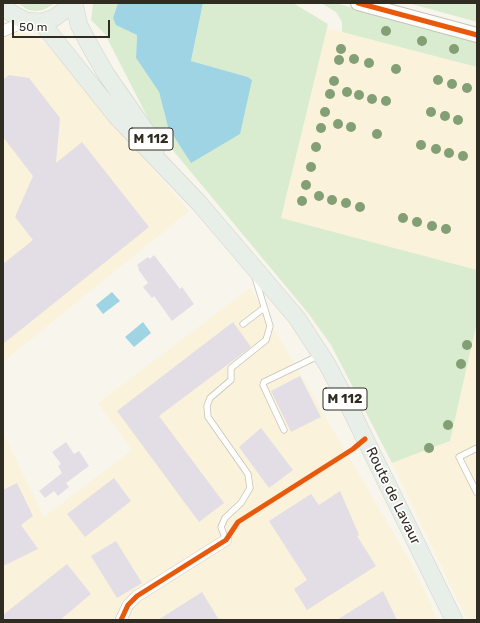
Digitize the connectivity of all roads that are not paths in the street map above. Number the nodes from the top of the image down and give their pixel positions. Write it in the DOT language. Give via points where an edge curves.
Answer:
graph roads {
  1 [pos="70,3"];
  2 [pos="74,3"];
  3 [pos="358,3"];
  4 [pos="3,4"];
  5 [pos="33,22"];
  6 [pos="3,31"];
  7 [pos="477,35"];
  8 [pos="199,203"];
  9 [pos="255,267"];
  10 [pos="264,308"];
  11 [pos="243,324"];
  12 [pos="321,354"];
  13 [pos="284,430"];
  14 [pos="477,448"];
  15 [pos="477,493"];
  16 [pos="226,540"];
  17 [pos="122,620"];
  18 [pos="454,620"];
  1 -- 5 [label="main road" via="54,18"];
  2 -- 8 [label="main road, Route de Lavaur / M 112" via="80,25 106,74"];
  3 -- 7 [label="street"];
  4 -- 5 [label="main road" via="11,13"];
  5 -- 6 [label="street"];
  5 -- 8 [label="main road, Route de Lavaur / M 112" via="116,116"];
  8 -- 9 [label="main road, Route de Lavaur / M 112"];
  9 -- 10 [label="lane" via="255,280"];
  9 -- 12 [label="main road, Route de Lavaur / M 112" via="297,318"];
  10 -- 11 [label="lane"];
  10 -- 16 [label="lane" via="270,326 266,340 231,368 231,380 210,398 207,406 208,416 248,474 250,488 241,503 225,518 221,527"];
  12 -- 13 [label="lane" via="264,382 263,385"];
  12 -- 18 [label="main road, Route de Lavaur / M 112"];
  14 -- 15 [label="lane" via="459,457"];
  16 -- 17 [label="street" via="137,596 128,605"];
}
